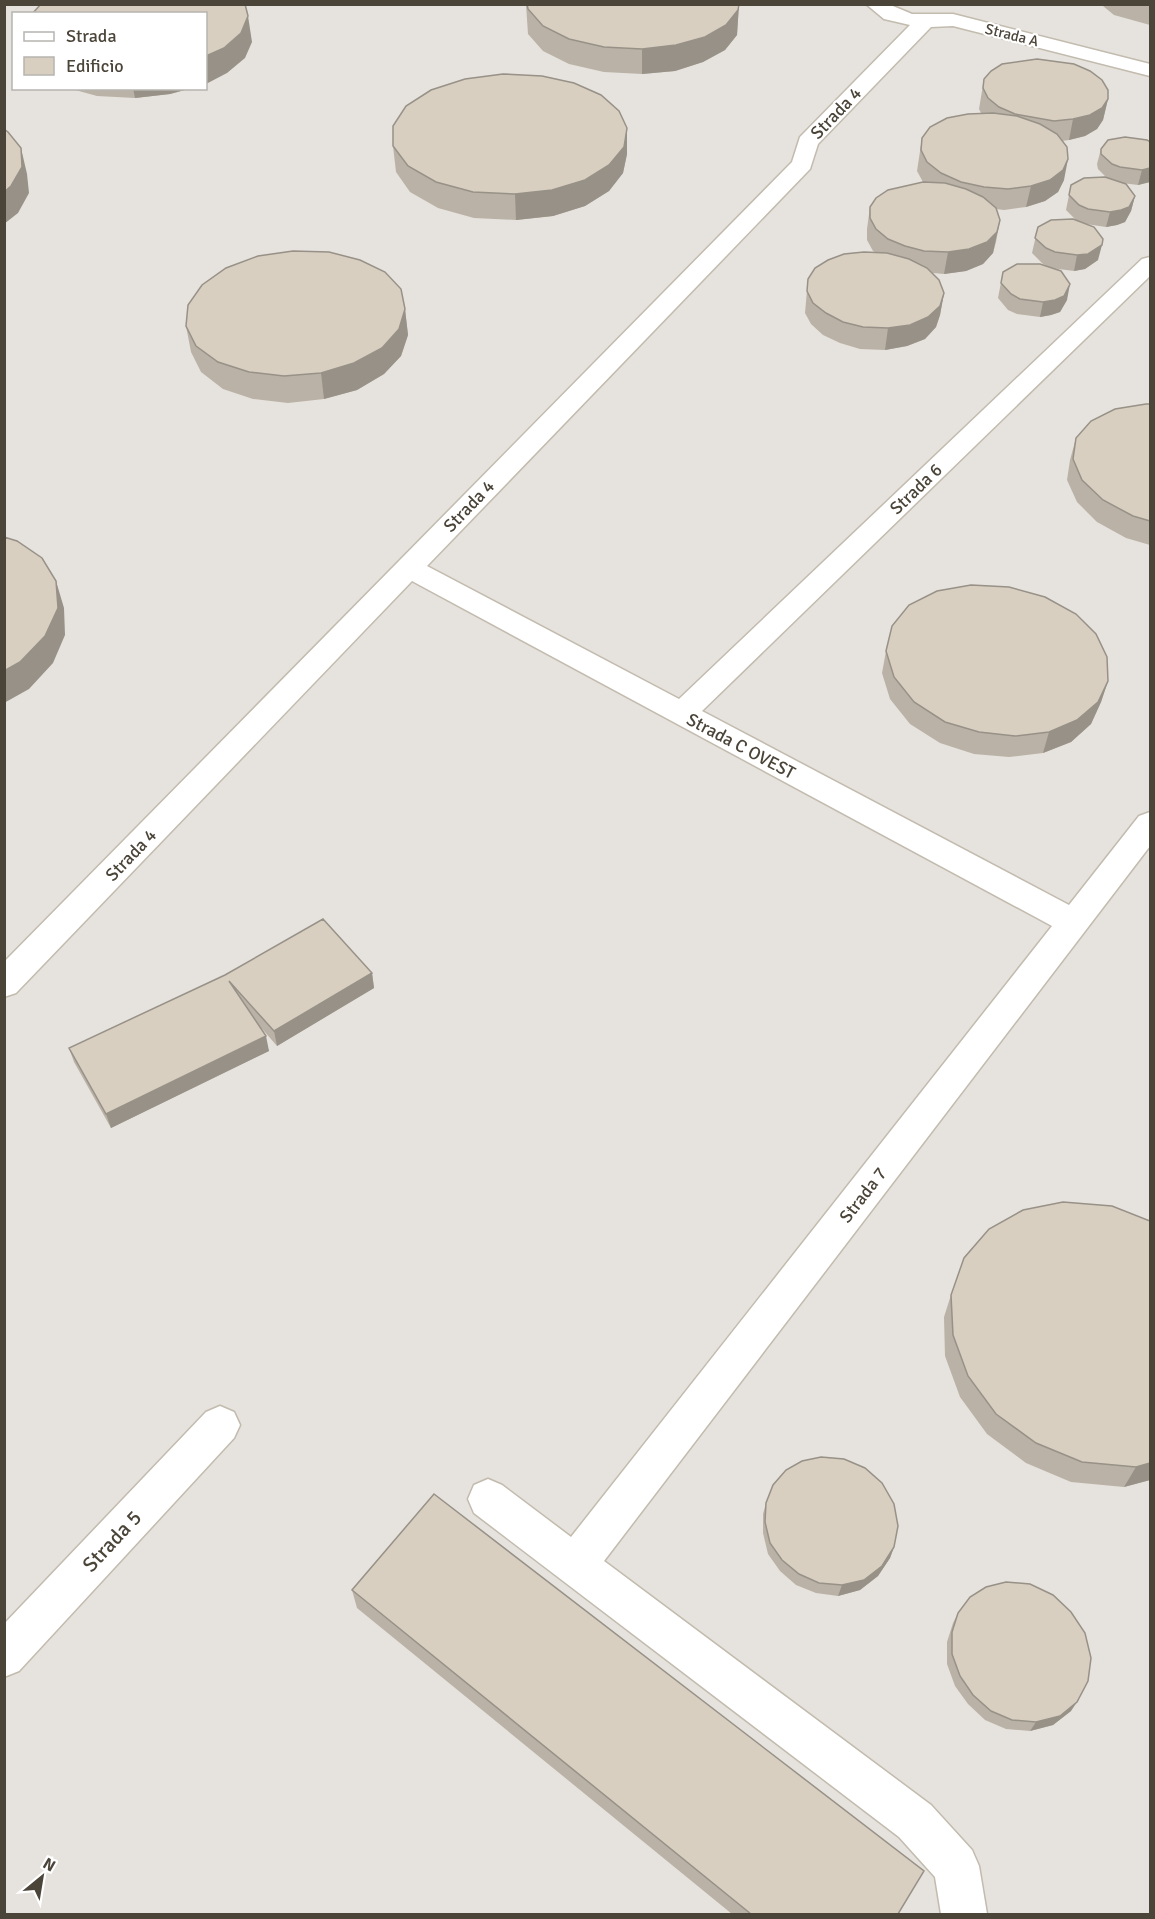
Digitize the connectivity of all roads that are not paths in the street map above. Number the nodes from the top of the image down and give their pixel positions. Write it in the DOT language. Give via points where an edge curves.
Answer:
graph roads {
  1 [pos="876,4"];
  2 [pos="967,4"];
  3 [pos="953,20"];
  4 [pos="924,22"];
  5 [pos="1150,70"];
  6 [pos="1150,264"];
  7 [pos="409,568"];
  8 [pos="681,714"];
  9 [pos="1150,824"];
  10 [pos="1074,923"];
  11 [pos="4,984"];
  12 [pos="220,1425"];
  13 [pos="488,1499"];
  14 [pos="575,1566"];
  15 [pos="4,1656"];
  16 [pos="964,1914"];
  1 -- 4 [label="lane, Strada A" via="881,10"];
  2 -- 3 [label="lane"];
  3 -- 4 [label="lane, Strada A"];
  3 -- 5 [label="lane, Strada A"];
  4 -- 7 [label="lane, Strada 4" via="808,142 802,164"];
  6 -- 8 [label="lane, Strada 6"];
  7 -- 8 [label="lane, Strada C OVEST"];
  7 -- 11 [label="lane, Strada 4"];
  8 -- 10 [label="lane, Strada C OVEST"];
  9 -- 10 [label="lane, Strada 7"];
  10 -- 14 [label="lane, Strada 7"];
  12 -- 15 [label="lane, Strada 5"];
  13 -- 14 [label="lane"];
  14 -- 16 [label="lane" via="915,1821 956,1866"];
}
